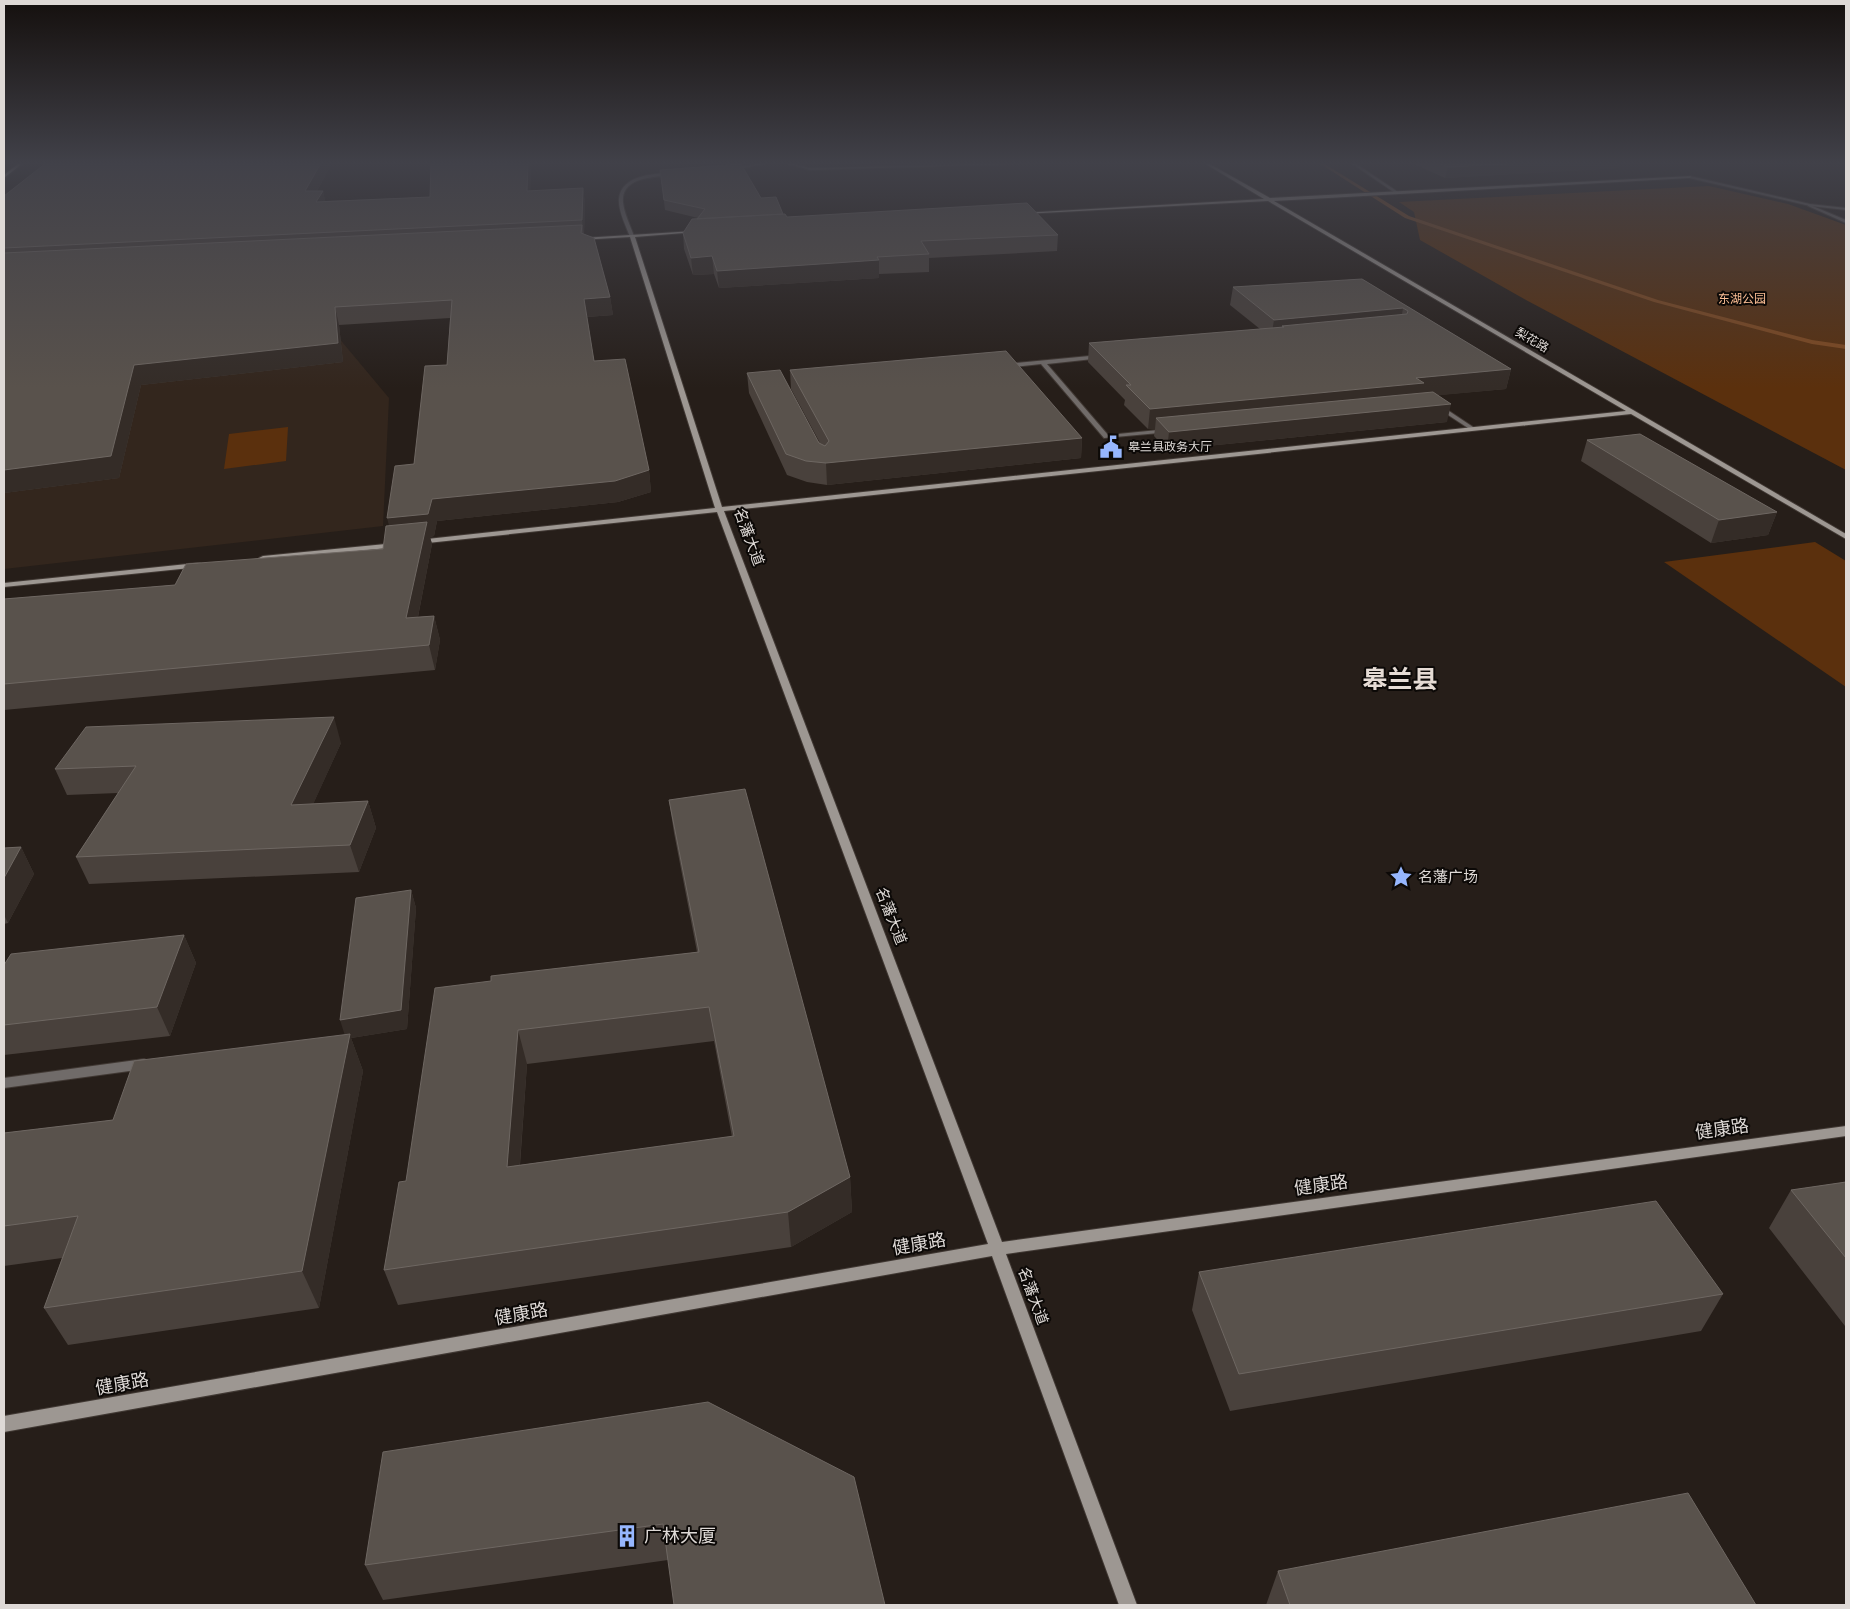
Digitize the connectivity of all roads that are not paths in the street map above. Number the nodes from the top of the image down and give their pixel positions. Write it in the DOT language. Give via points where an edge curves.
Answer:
graph roads {
  1 [pos="590,238"];
  2 [pos="633,238"];
  3 [pos="1336,238"];
  4 [pos="572,239"];
  5 [pos="1112,356"];
  6 [pos="1042,362"];
  7 [pos="1002,366"];
  8 [pos="1427,406"];
  9 [pos="1632,412"];
  10 [pos="1473,429"];
  11 [pos="1174,431"];
  12 [pos="720,511"];
  13 [pos="1846,537"];
  14 [pos="250,560"];
  15 [pos="201,565"];
  16 [pos="4,585"];
  17 [pos="158,1062"];
  18 [pos="4,1083"];
  19 [pos="1846,1131"];
  20 [pos="997,1249"];
  21 [pos="4,1424"];
  22 [pos="1128,1605"];
  1 -- 4 [label="street"];
  2 -- 12 [label="street, 名藩大道"];
  3 -- 9 [label="street, 梨花路"];
  5 -- 6 [label="street"];
  6 -- 7 [label="street"];
  6 -- 11 [label="street" via="1106,437"];
  8 -- 10 [label="street" via="1436,405"];
  9 -- 10 [label="street"];
  9 -- 13 [label="street, 梨花路"];
  10 -- 12 [label="street"];
  12 -- 14 [label="street"];
  12 -- 20 [label="street, 名藩大道"];
  15 -- 16 [label="street"];
  17 -- 18 [label="street"];
  19 -- 20 [label="street, 健康路"];
  20 -- 21 [label="street, 健康路"];
  20 -- 22 [label="street, 名藩大道"];
}
